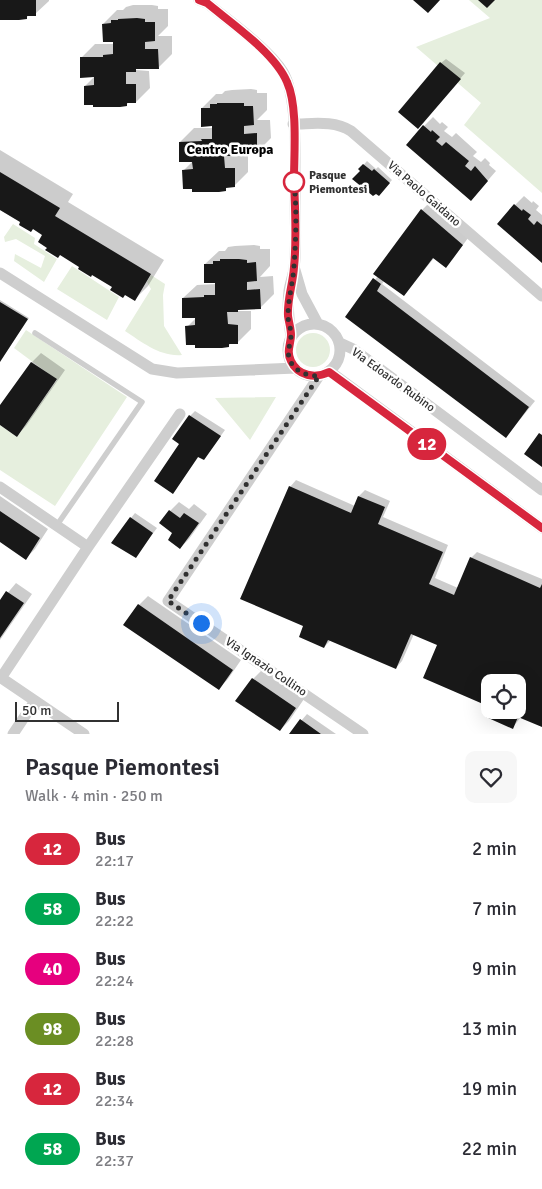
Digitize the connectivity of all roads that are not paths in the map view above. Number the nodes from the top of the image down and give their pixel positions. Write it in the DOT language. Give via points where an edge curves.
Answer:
graph roads {
  1 [pos="204,1"];
  2 [pos="294,124"];
  3 [pos="294,268"];
  4 [pos="0,273"];
  5 [pos="542,296"];
  6 [pos="318,324"];
  7 [pos="35,333"];
  8 [pos="291,337"];
  9 [pos="340,343"];
  10 [pos="296,368"];
  11 [pos="324,374"];
  12 [pos="180,414"];
  13 [pos="0,487"];
  14 [pos="542,490"];
  15 [pos="57,525"];
  16 [pos="542,528"];
  17 [pos="88,546"];
  18 [pos="168,601"];
  19 [pos="1,677"];
  20 [pos="35,701"];
  21 [pos="12,734"];
  22 [pos="84,734"];
  23 [pos="363,734"];
  1 -- 2 [label="street, Via Edoardo Rubino" via="264,51 283,72"];
  2 -- 3 [label="street, Via Edoardo Rubino"];
  2 -- 5 [label="street, Via Paolo Gaidano" via="334,124 350,131"];
  3 -- 6 [label="street, Via Edoardo Rubino" via="302,294"];
  3 -- 8 [label="street, Via Edoardo Rubino" via="288,308"];
  4 -- 10 [label="street" via="152,369 177,373"];
  6 -- 8 [label="street" via="303,326"];
  6 -- 9 [label="street, Via Edoardo Rubino" via="332,330"];
  7 -- 15 [label="lane" via="142,402"];
  8 -- 10 [label="street, Via Edoardo Rubino" via="288,353"];
  9 -- 11 [label="street, Via Edoardo Rubino" via="339,359"];
  9 -- 14 [label="street, Via Edoardo Rubino" via="353,349"];
  10 -- 11 [label="street" via="311,376"];
  11 -- 16 [label="street"];
  11 -- 18 [label="street, Via Edoardo Rubino"];
  12 -- 17 [label="street"];
  13 -- 15 [label="street"];
  15 -- 17 [label="street"];
  17 -- 19 [label="street"];
  18 -- 23 [label="street, Via Ignazio Collino"];
  19 -- 20 [label="street"];
  20 -- 21 [label="street"];
  20 -- 22 [label="street"];
}
